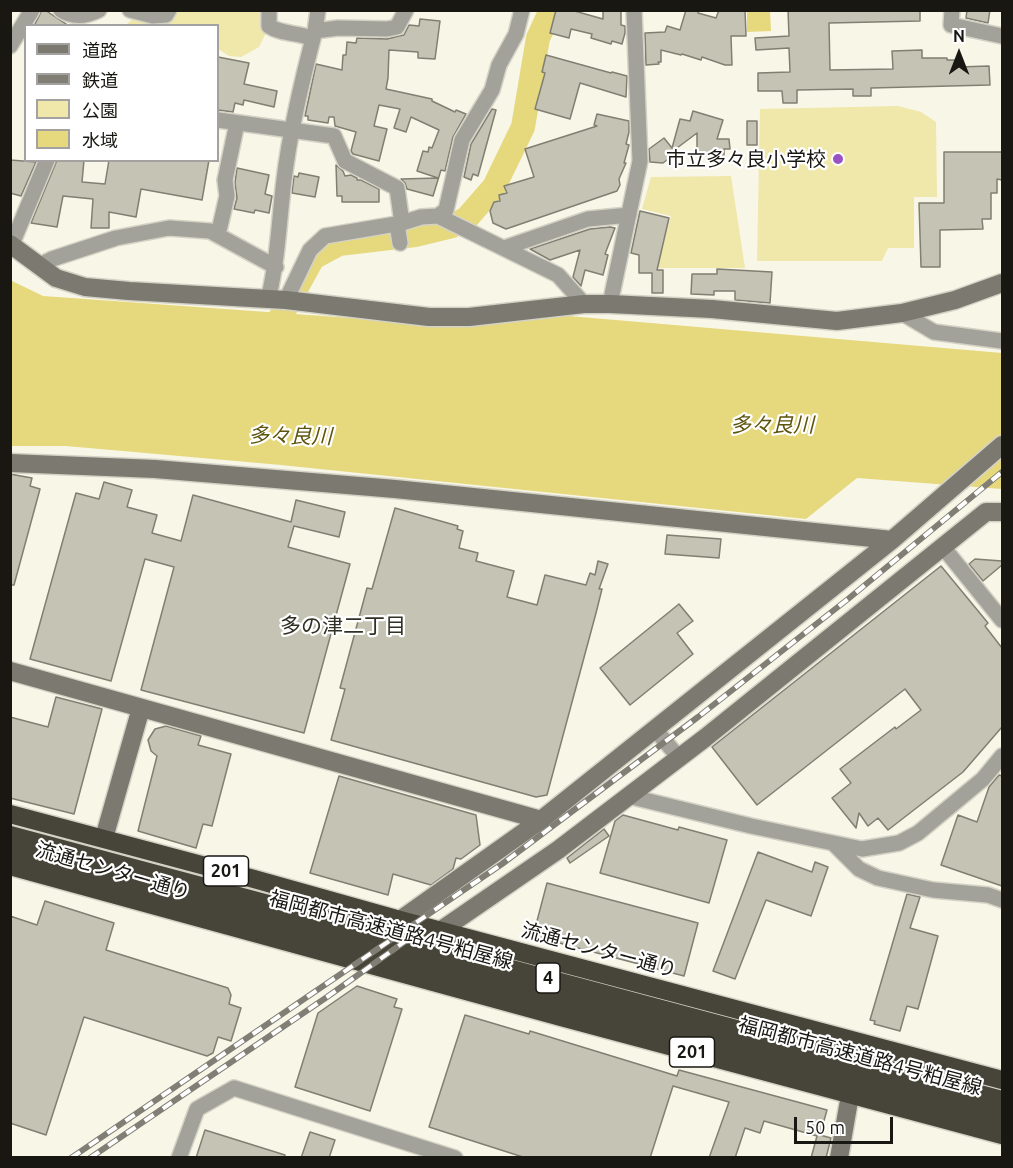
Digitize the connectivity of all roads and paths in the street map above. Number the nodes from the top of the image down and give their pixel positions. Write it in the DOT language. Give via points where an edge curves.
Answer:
graph roads {
  1 [pos="32,10"];
  2 [pos="61,10"];
  3 [pos="99,10"];
  4 [pos="130,10"];
  5 [pos="169,10"];
  6 [pos="269,10"];
  7 [pos="318,10"];
  8 [pos="406,10"];
  9 [pos="522,10"];
  10 [pos="634,10"];
  11 [pos="952,10"];
  12 [pos="314,35"];
  13 [pos="1002,36"];
  14 [pos="10,46"];
  15 [pos="219,120"];
  16 [pos="237,123"];
  17 [pos="292,129"];
  18 [pos="46,162"];
  19 [pos="629,214"];
  20 [pos="438,216"];
  21 [pos="400,223"];
  22 [pos="218,235"];
  23 [pos="400,243"];
  24 [pos="11,244"];
  25 [pos="504,248"];
  26 [pos="38,266"];
  27 [pos="276,267"];
  28 [pos="1002,283"];
  29 [pos="277,300"];
  30 [pos="584,304"];
  31 [pos="610,304"];
  32 [pos="902,313"];
  33 [pos="1002,341"];
  34 [pos="1002,445"];
  35 [pos="10,463"];
  36 [pos="1002,512"];
  37 [pos="892,540"];
  38 [pos="943,547"];
  39 [pos="1002,620"];
  40 [pos="10,671"];
  41 [pos="141,708"];
  42 [pos="655,729"];
  43 [pos="1002,756"];
  44 [pos="679,758"];
  45 [pos="628,796"];
  46 [pos="10,814"];
  47 [pos="541,820"];
  48 [pos="10,835"];
  49 [pos="104,838"];
  50 [pos="834,844"];
  51 [pos="10,852"];
  52 [pos="10,866"];
  53 [pos="1002,900"];
  54 [pos="248,907"];
  55 [pos="400,920"];
  56 [pos="440,931"];
  57 [pos="1002,1080"];
  58 [pos="924,1088"];
  59 [pos="850,1095"];
  60 [pos="1002,1100"];
  61 [pos="1002,1118"];
  62 [pos="1002,1135"];
  63 [pos="179,1158"];
  64 [pos="455,1158"];
  65 [pos="839,1158"];
  1 -- 14 [label="street"];
  2 -- 3 [label="street" via="78,16"];
  4 -- 5 [label="street" via="153,16 166,15"];
  6 -- 12 [label="street" via="269,26 274,30"];
  7 -- 12 [label="street"];
  8 -- 12 [label="street" via="397,27 338,28"];
  9 -- 20 [label="street" via="492,90 462,140 446,210"];
  10 -- 19 [label="street" via="640,161"];
  11 -- 13 [label="street" via="951,25"];
  12 -- 17 [label="street"];
  15 -- 16 [label="street"];
  16 -- 17 [label="street"];
  16 -- 22 [label="street"];
  17 -- 21 [label="street" via="334,136 345,161 397,188"];
  17 -- 27 [label="street"];
  18 -- 24 [label="street"];
  19 -- 25 [label="street" via="588,219"];
  19 -- 31 [label="street"];
  20 -- 21 [label="street"];
  20 -- 25 [label="street"];
  21 -- 23 [label="street"];
  21 -- 29 [label="street" via="325,236 310,250"];
  22 -- 26 [label="street" via="169,228 116,238"];
  22 -- 27 [label="street"];
  24 -- 26 [label="street"];
  25 -- 30 [label="street" via="558,275"];
  26 -- 29 [label="street" via="56,278 85,286"];
  27 -- 29 [label="street"];
  28 -- 32 [label="street"];
  29 -- 30 [label="street" via="429,317 470,317"];
  30 -- 31 [label="street"];
  31 -- 32 [label="street" via="837,321"];
  32 -- 33 [label="street" via="934,332"];
  34 -- 37 [label="street"];
  35 -- 37 [label="street" via="155,469 395,489"];
  36 -- 38 [label="street" via="986,512"];
  37 -- 42 [label="street"];
  38 -- 39 [label="street"];
  38 -- 44 [label="street"];
  40 -- 41 [label="street"];
  41 -- 47 [label="street"];
  41 -- 49 [label="street"];
  42 -- 44 [label="street"];
  42 -- 47 [label="street"];
  43 -- 50 [label="street" via="983,779 934,821 899,843 862,849"];
  44 -- 45 [label="street"];
  45 -- 50 [label="street"];
  45 -- 56 [label="street" via="558,850"];
  46 -- 49 [label="highway, 流通センター通り / 201"];
  47 -- 55 [label="street"];
  48 -- 54 [label="highway, 福岡都市高速道路4号粕屋線 / 4"];
  49 -- 55 [label="highway, 流通センター通り / 201"];
  50 -- 53 [label="street" via="859,869 878,878"];
  51 -- 54 [label="highway, 福岡都市高速道路4号粕屋線 / 4"];
  52 -- 59 [label="highway, 流通センター通り / 201"];
  54 -- 58 [label="highway, 福岡都市高速道路4号粕屋線 / 4" via="455,969"];
  55 -- 56 [label="highway, 流通センター通り / 201"];
  56 -- 57 [label="highway, 流通センター通り / 201"];
  58 -- 60 [label="highway, 福岡都市高速道路4号粕屋線 / 4"];
  58 -- 61 [label="highway, 福岡都市高速道路4号粕屋線 / 4"];
  59 -- 62 [label="highway, 流通センター通り / 201"];
  59 -- 65 [label="street"];
  63 -- 64 [label="street" via="197,1109 234,1088"];
}
